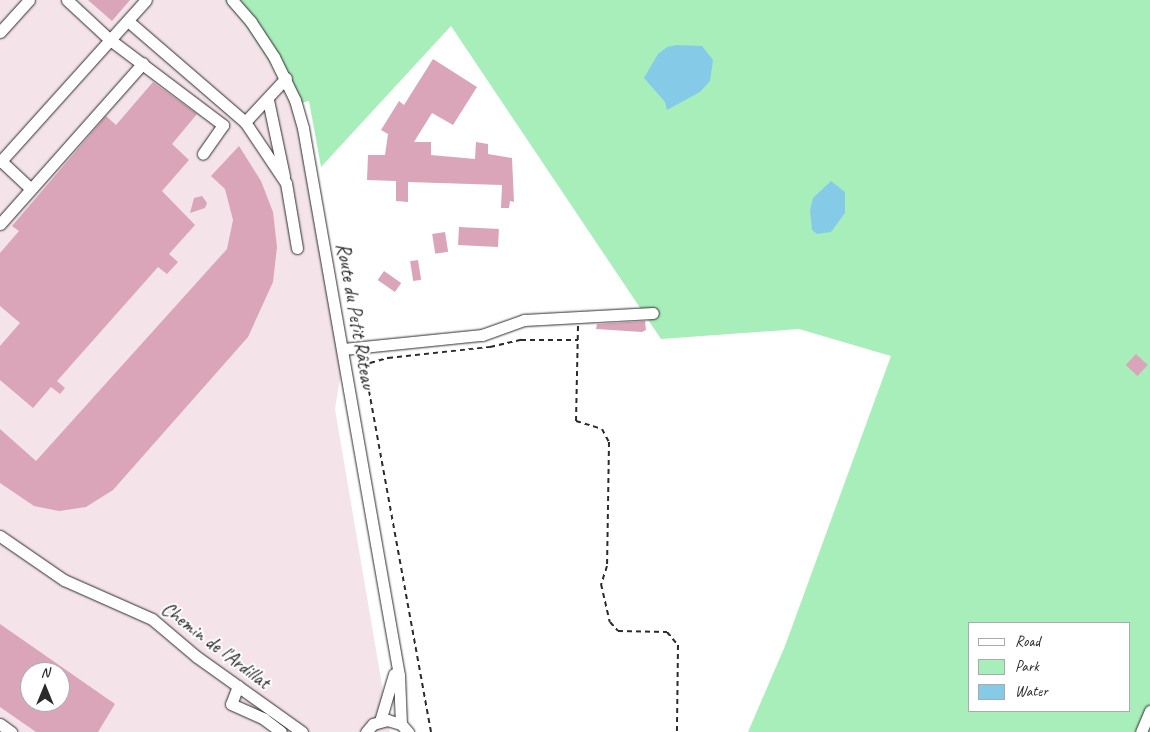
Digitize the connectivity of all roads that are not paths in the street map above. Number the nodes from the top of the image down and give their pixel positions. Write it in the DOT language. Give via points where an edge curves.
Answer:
graph roads {
  1 [pos="29,0"];
  2 [pos="67,0"];
  3 [pos="146,0"];
  4 [pos="232,0"];
  5 [pos="128,21"];
  6 [pos="0,32"];
  7 [pos="109,40"];
  8 [pos="142,63"];
  9 [pos="286,78"];
  10 [pos="268,100"];
  11 [pos="245,122"];
  12 [pos="203,154"];
  13 [pos="0,161"];
  14 [pos="286,183"];
  15 [pos="31,189"];
  16 [pos="0,224"];
  17 [pos="297,248"];
  18 [pos="653,313"];
  19 [pos="344,349"];
  20 [pos="0,536"];
  21 [pos="396,658"];
  22 [pos="238,686"];
  23 [pos="1150,711"];
  24 [pos="380,721"];
  25 [pos="0,724"];
  26 [pos="404,728"];
  27 [pos="11,732"];
  28 [pos="281,732"];
  29 [pos="302,732"];
  30 [pos="366,732"];
  31 [pos="1141,732"];
  1 -- 6 [label="street"];
  2 -- 7 [label="street"];
  3 -- 5 [label="street"];
  4 -- 9 [label="street, Route du Petit Râteau" via="251,22"];
  5 -- 7 [label="street"];
  5 -- 11 [label="street"];
  7 -- 8 [label="street"];
  7 -- 13 [label="street"];
  8 -- 12 [label="street" via="223,126"];
  8 -- 15 [label="street"];
  9 -- 10 [label="street"];
  9 -- 19 [label="street, Route du Petit Râteau" via="303,128"];
  10 -- 11 [label="street"];
  10 -- 14 [label="street"];
  11 -- 14 [label="street"];
  13 -- 15 [label="street"];
  14 -- 17 [label="street"];
  15 -- 16 [label="street"];
  18 -- 19 [label="street" via="524,320 482,335"];
  19 -- 21 [label="street, Route du Petit Râteau"];
  20 -- 22 [label="street, Chemin de l'Ardillat" via="64,580 152,619"];
  21 -- 24 [label="street, Route du Petit Râteau" via="392,684"];
  21 -- 26 [label="street, Route du Petit Râteau"];
  22 -- 28 [label="street" via="231,704 264,719"];
  22 -- 29 [label="street, Chemin de l'Ardillat"];
  23 -- 31 [label="street"];
  24 -- 26 [label="street"];
  24 -- 30 [label="street"];
  25 -- 27 [label="street"];
}
